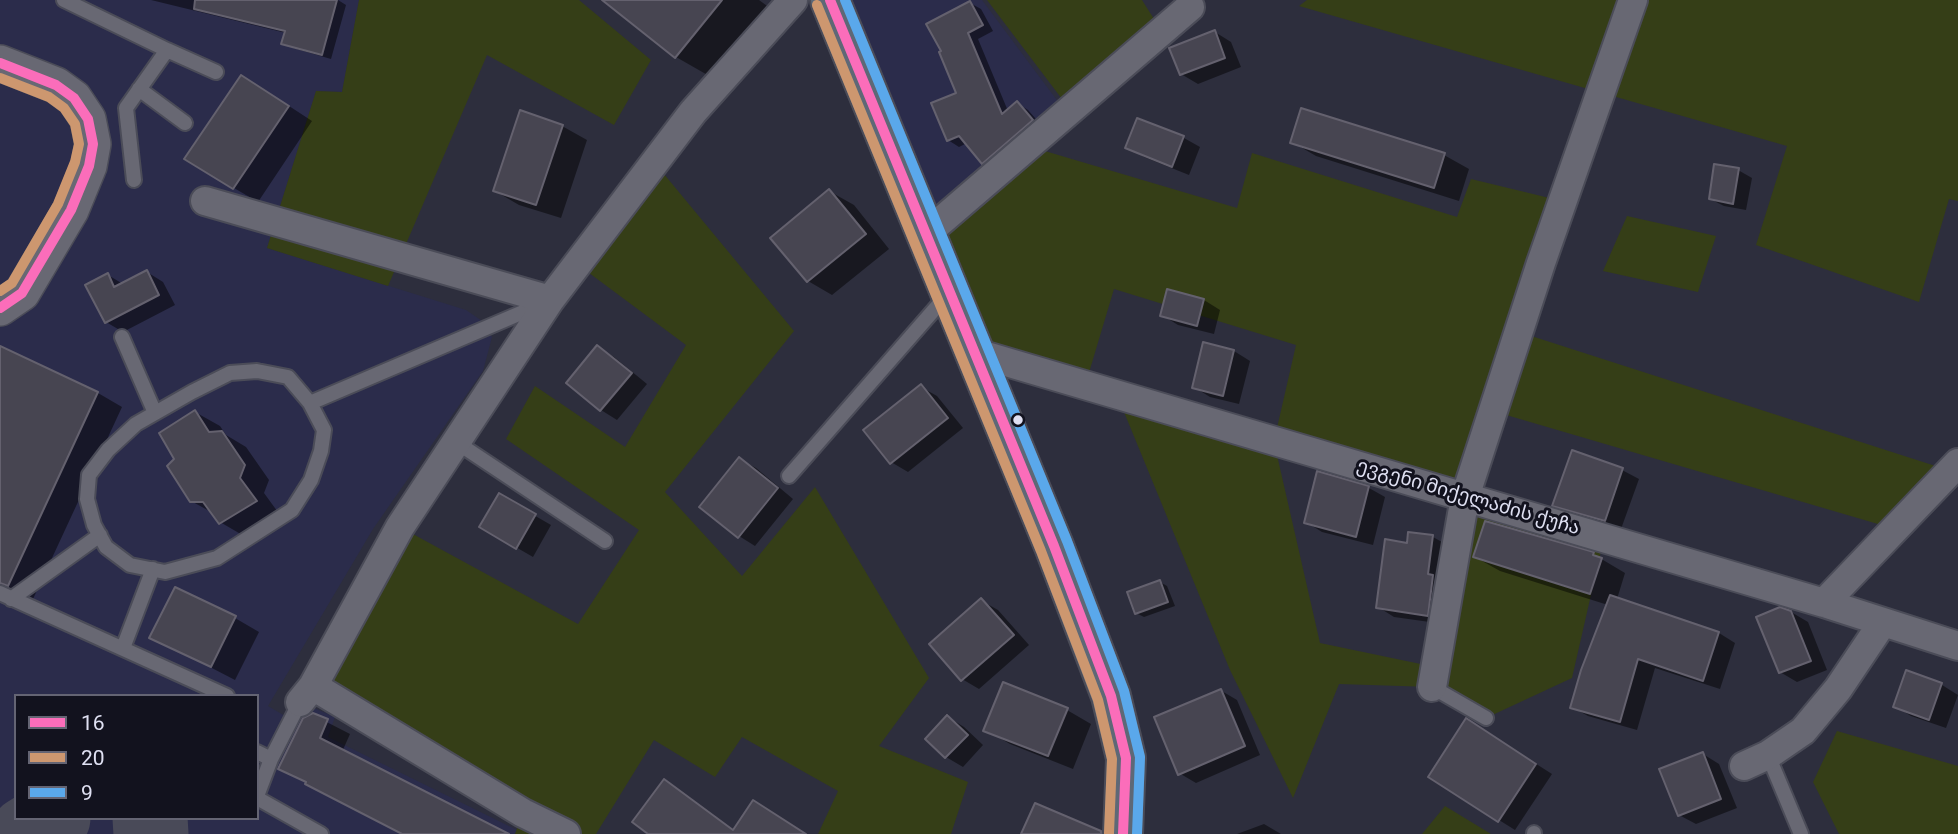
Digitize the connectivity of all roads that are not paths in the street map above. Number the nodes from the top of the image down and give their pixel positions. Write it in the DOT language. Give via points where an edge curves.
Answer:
graph roads {
  1 [pos="64,0"];
  2 [pos="793,0"];
  3 [pos="830,0"];
  4 [pos="1633,0"];
  5 [pos="1190,7"];
  6 [pos="167,50"];
  7 [pos="0,63"];
  8 [pos="216,72"];
  9 [pos="139,89"];
  10 [pos="186,123"];
  11 [pos="134,180"];
  12 [pos="205,201"];
  13 [pos="927,233"];
  14 [pos="951,291"];
  15 [pos="550,300"];
  16 [pos="0,308"];
  17 [pos="122,337"];
  18 [pos="976,353"];
  19 [pos="310,403"];
  20 [pos="155,413"];
  21 [pos="456,442"];
  22 [pos="1958,463"];
  23 [pos="789,476"];
  24 [pos="1465,497"];
  25 [pos="100,535"];
  26 [pos="605,541"];
  27 [pos="153,569"];
  28 [pos="6,596"];
  29 [pos="1824,603"];
  30 [pos="1883,622"];
  31 [pos="1958,646"];
  32 [pos="123,648"];
  33 [pos="1432,687"];
  34 [pos="223,694"];
  35 [pos="307,694"];
  36 [pos="1486,718"];
  37 [pos="259,752"];
  38 [pos="271,759"];
  39 [pos="1756,761"];
  40 [pos="259,792"];
  41 [pos="259,798"];
  42 [pos="303,830"];
  43 [pos="321,834"];
  44 [pos="566,834"];
  45 [pos="1123,834"];
  46 [pos="1801,834"];
  1 -- 6 [label="lane"];
  2 -- 15 [label="street" via="693,112"];
  3 -- 13 [label="highway"];
  4 -- 24 [label="street"];
  5 -- 13 [label="street"];
  6 -- 8 [label="lane"];
  6 -- 9 [label="lane"];
  7 -- 16 [label="street" via="56,85 74,98 88,118 93,144 71,210 22,293"];
  9 -- 10 [label="lane"];
  9 -- 11 [label="lane" via="126,108"];
  12 -- 15 [label="street"];
  13 -- 14 [label="highway"];
  14 -- 18 [label="highway"];
  14 -- 23 [label="lane"];
  15 -- 19 [label="lane"];
  15 -- 21 [label="street"];
  17 -- 20 [label="lane"];
  18 -- 24 [label="street, ევგენი მიქელაძის ქუჩა"];
  18 -- 45 [label="highway" via="1111,696 1126,758"];
  19 -- 20 [label="lane" via="288,377 257,371 230,373"];
  19 -- 27 [label="lane" via="324,430 321,451 311,480 292,510 217,558 165,572"];
  20 -- 25 [label="lane" via="108,450 89,475 87,499"];
  21 -- 26 [label="lane"];
  21 -- 35 [label="street" via="400,527"];
  22 -- 29 [label="street"];
  24 -- 29 [label="street, ევგენი მიქელაძის ქუჩა"];
  24 -- 33 [label="street"];
  25 -- 27 [label="lane" via="106,547 130,565"];
  25 -- 28 [label="lane"];
  27 -- 32 [label="lane"];
  28 -- 32 [label="lane"];
  29 -- 30 [label="street, ევგენი მიქელაძის ქუჩა"];
  30 -- 31 [label="street, ევგენი მიქელაძის ქუჩა"];
  30 -- 39 [label="street" via="1838,690 1803,731"];
  32 -- 34 [label="lane"];
  33 -- 36 [label="lane"];
  35 -- 38 [label="lane"];
  35 -- 44 [label="street"];
  37 -- 38 [label="lane"];
  38 -- 40 [label="lane"];
  39 -- 46 [label="lane"];
  41 -- 42 [label="lane"];
  42 -- 43 [label="lane"];
}
